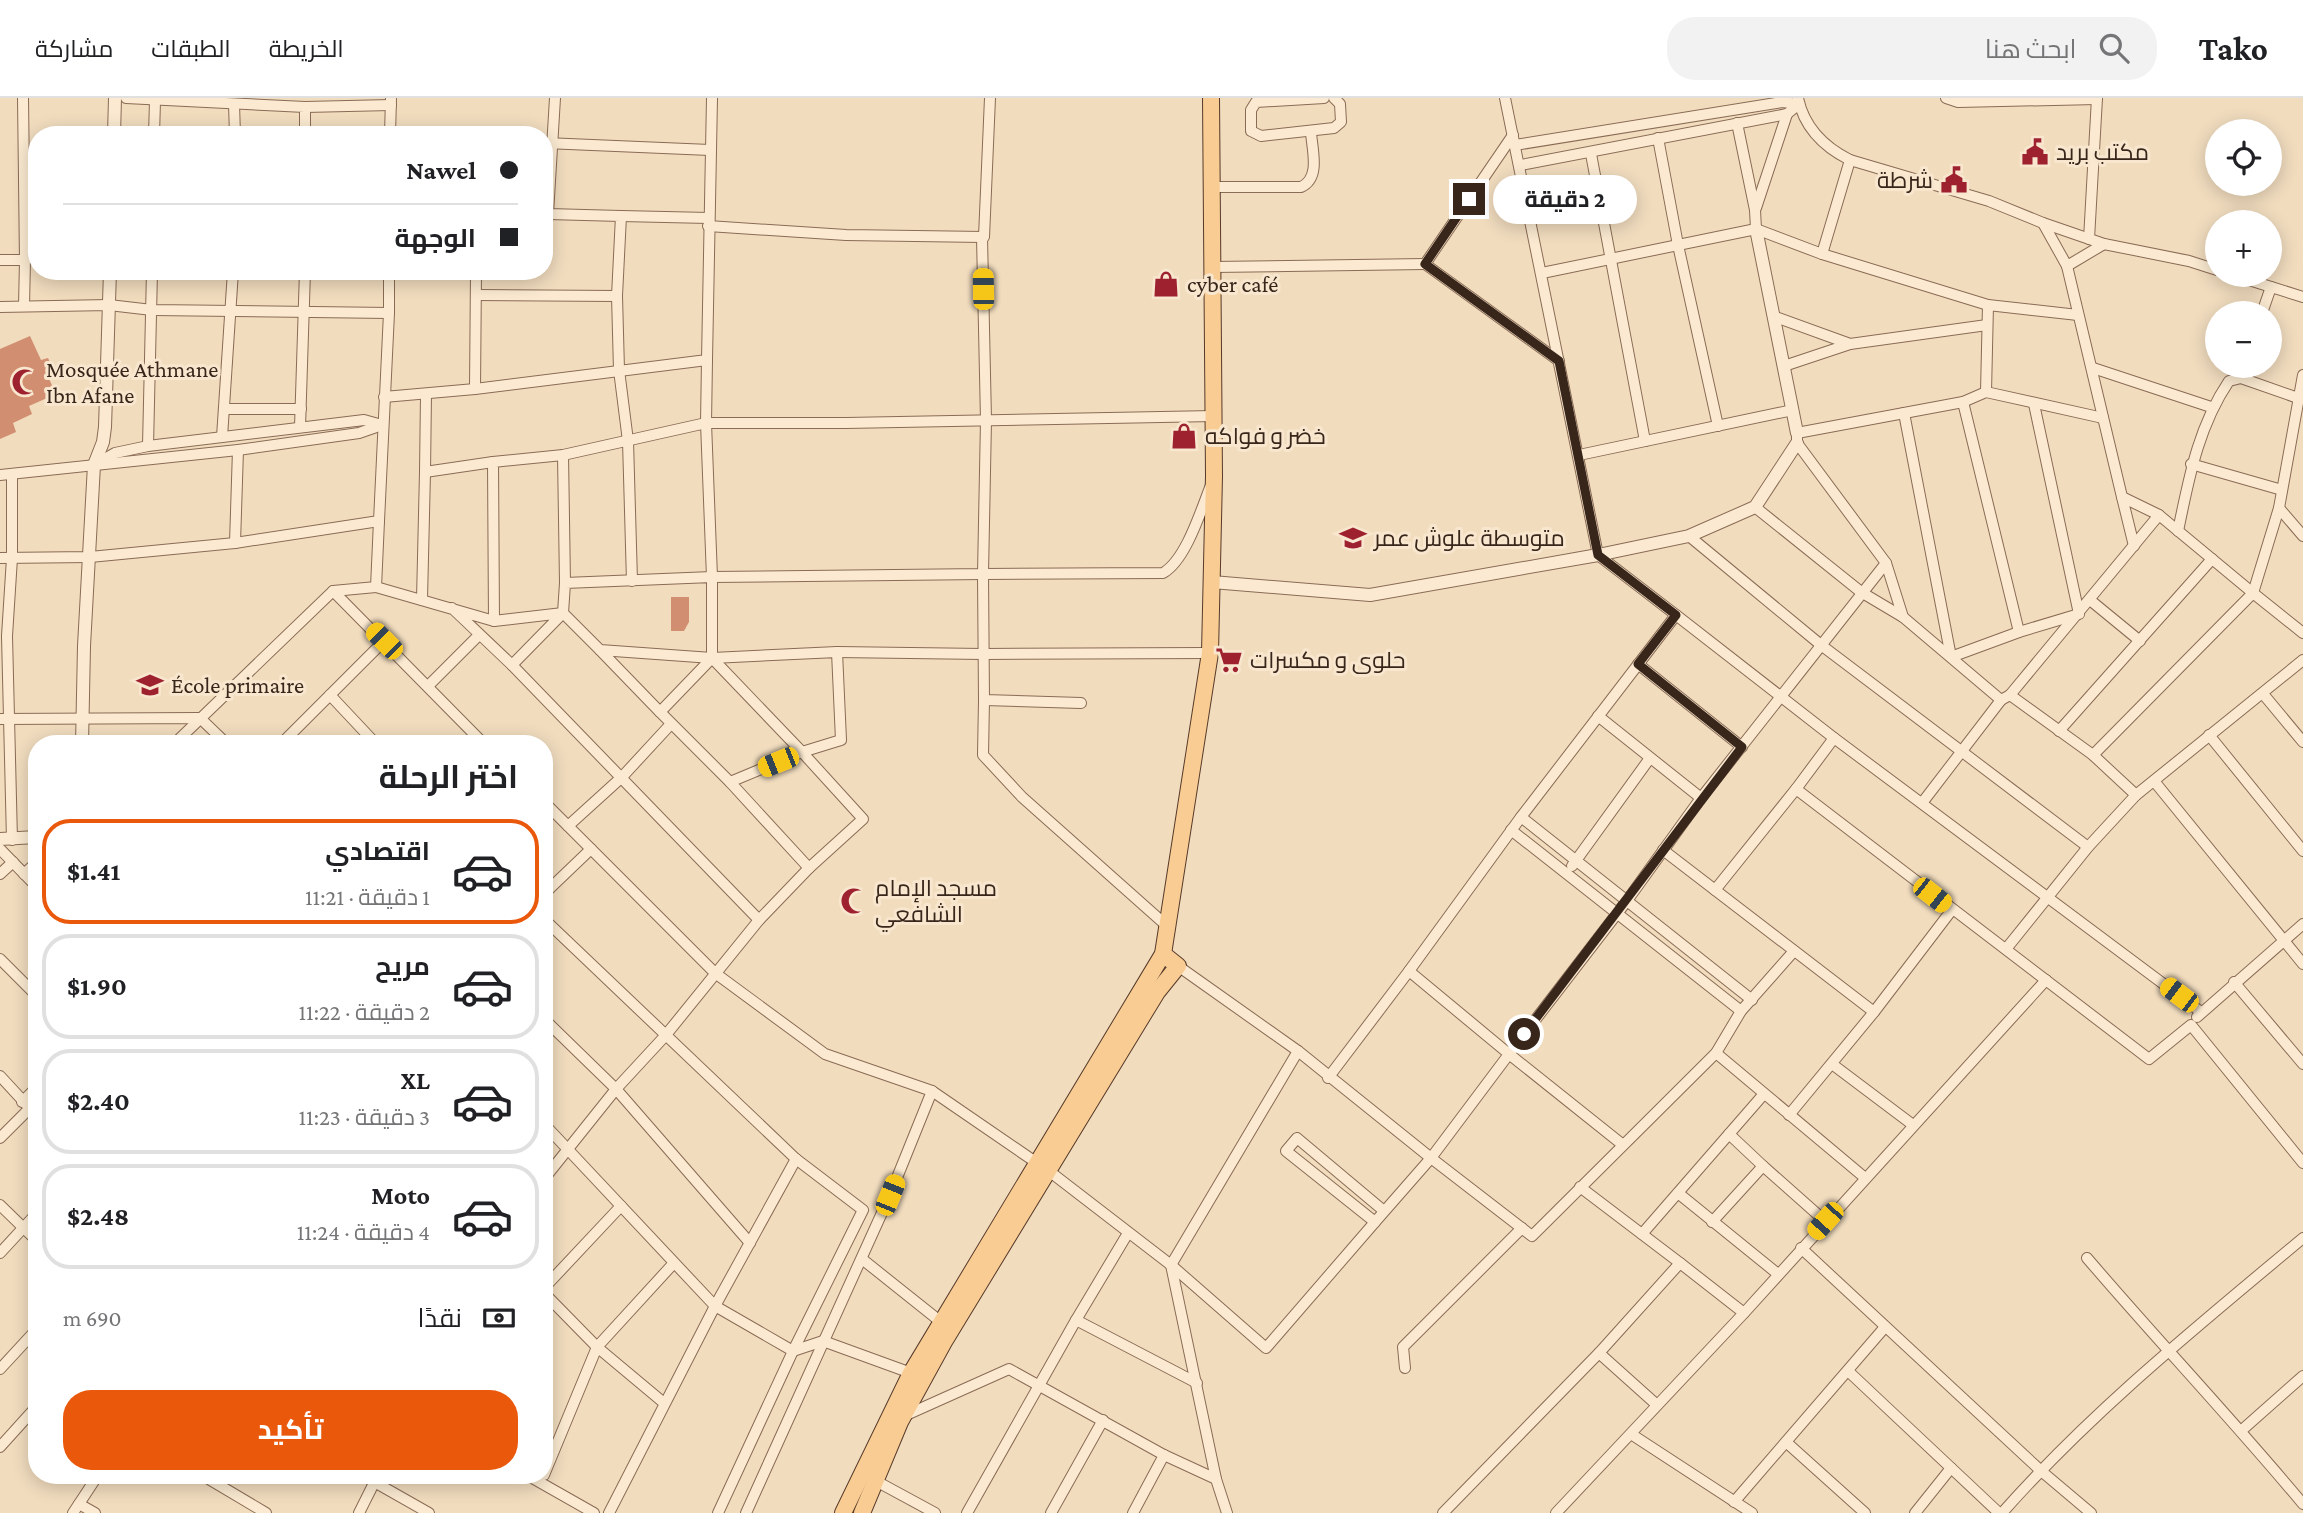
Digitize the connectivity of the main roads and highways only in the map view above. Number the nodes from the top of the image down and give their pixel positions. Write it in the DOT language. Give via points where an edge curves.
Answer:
graph roads {
  1 [pos="1211,98"];
  2 [pos="1163,954"];
  3 [pos="1043,1167"];
  4 [pos="843,1513"];
  5 [pos="862,1513"];
  1 -- 2 [label="main road" via="1214,476 1210,653"];
  2 -- 3 [label="main road"];
  2 -- 3 [label="main road" via="1178,966"];
  3 -- 4 [label="main road" via="911,1373"];
  3 -- 5 [label="main road" via="904,1416"];
}
